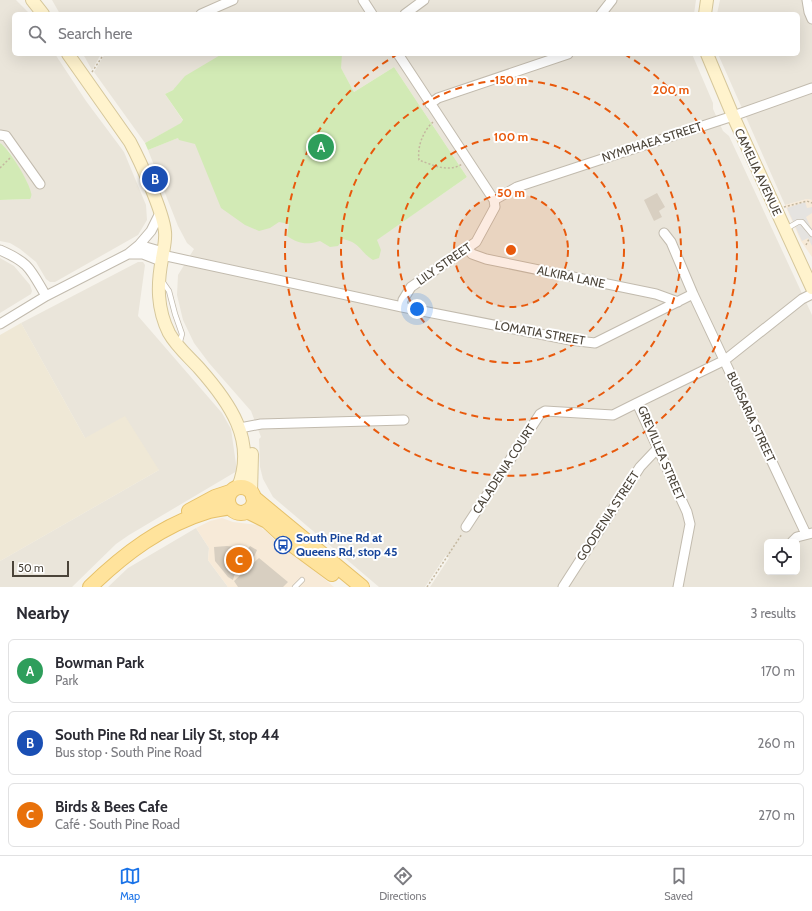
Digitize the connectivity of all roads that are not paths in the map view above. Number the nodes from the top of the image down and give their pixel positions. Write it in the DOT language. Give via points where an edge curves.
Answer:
graph roads {
  1 [pos="32,0"];
  2 [pos="233,0"];
  3 [pos="363,0"];
  4 [pos="424,0"];
  5 [pos="612,0"];
  6 [pos="707,0"];
  7 [pos="807,0"];
  8 [pos="41,12"];
  9 [pos="206,12"];
  10 [pos="371,12"];
  11 [pos="408,12"];
  12 [pos="603,12"];
  13 [pos="705,12"];
  14 [pos="812,19"];
  15 [pos="69,56"];
  16 [pos="399,56"];
  17 [pos="562,56"];
  18 [pos="708,56"];
  19 [pos="812,88"];
  20 [pos="430,104"];
  21 [pos="732,116"];
  22 [pos="0,135"];
  23 [pos="40,184"];
  24 [pos="494,200"];
  25 [pos="160,213"];
  26 [pos="785,229"];
  27 [pos="664,233"];
  28 [pos="812,234"];
  29 [pos="139,245"];
  30 [pos="467,248"];
  31 [pos="0,250"];
  32 [pos="128,254"];
  33 [pos="162,256"];
  34 [pos="812,288"];
  35 [pos="693,294"];
  36 [pos="812,294"];
  37 [pos="46,296"];
  38 [pos="678,302"];
  39 [pos="402,307"];
  40 [pos="0,324"];
  41 [pos="725,360"];
  42 [pos="637,403"];
  43 [pos="404,420"];
  44 [pos="244,427"];
  45 [pos="657,449"];
  46 [pos="243,492"];
  47 [pos="230,507"];
  48 [pos="247,511"];
  49 [pos="172,526"];
  50 [pos="466,527"];
  51 [pos="809,534"];
  52 [pos="794,539"];
  53 [pos="302,580"];
  54 [pos="90,587"];
  55 [pos="295,587"];
  56 [pos="348,587"];
  57 [pos="362,587"];
  58 [pos="563,587"];
  59 [pos="678,587"];
  1 -- 8 [label="main road"];
  2 -- 9 [label="street"];
  3 -- 10 [label="street"];
  4 -- 11 [label="street"];
  5 -- 12 [label="street"];
  6 -- 13 [label="main road"];
  7 -- 14 [label="street"];
  15 -- 25 [label="main road" via="130,142"];
  16 -- 20 [label="street"];
  17 -- 20 [label="street" via="438,98"];
  18 -- 21 [label="main road, CAMELIA AVENUE"];
  19 -- 21 [label="street, NYMPHAEA STREET"];
  20 -- 24 [label="street"];
  21 -- 24 [label="street, NYMPHAEA STREET" via="517,187"];
  21 -- 26 [label="main road, CAMELIA AVENUE"];
  22 -- 23 [label="street" via="6,136"];
  24 -- 30 [label="street, LILY STREET" via="495,207 476,242"];
  25 -- 29 [label="street" via="151,231"];
  25 -- 33 [label="main road" via="166,232"];
  26 -- 28 [label="lane" via="802,222"];
  26 -- 34 [label="main road, CAMELIA AVENUE"];
  27 -- 35 [label="street, BURSARIA STREET" via="671,242"];
  29 -- 32 [label="street"];
  29 -- 33 [label="street"];
  30 -- 38 [label="street, ALKIRA LANE" via="472,254 486,259 656,294"];
  30 -- 39 [label="street, LILY STREET" via="411,287"];
  31 -- 37 [label="street" via="29,266"];
  32 -- 33 [label="street"];
  32 -- 37 [label="street"];
  33 -- 39 [label="street"];
  33 -- 44 [label="main road" via="158,297 162,316 170,334 207,377"];
  35 -- 38 [label="street, LOMATIA STREET"];
  35 -- 41 [label="street, BURSARIA STREET"];
  36 -- 41 [label="street, GREVILLEA STREET" via="802,299"];
  37 -- 40 [label="street"];
  38 -- 39 [label="street, LOMATIA STREET" via="595,343"];
  41 -- 42 [label="street, GREVILLEA STREET"];
  41 -- 51 [label="street, BURSARIA STREET"];
  42 -- 45 [label="street, GREVILLEA STREET"];
  42 -- 50 [label="street, CALADENIA COURT" via="613,414 545,411 540,414"];
  43 -- 44 [label="street" via="260,424"];
  44 -- 46 [label="main road"];
  45 -- 58 [label="street, GOODENIA STREET" via="640,467"];
  45 -- 59 [label="street, GREVILLEA STREET" via="687,512 690,524"];
  46 -- 47 [label="main road" via="228,499"];
  46 -- 48 [label="main road" via="252,505"];
  46 -- 49 [label="main road" via="215,496 184,514"];
  46 -- 57 [label="main road"];
  47 -- 48 [label="main road" via="239,513"];
  47 -- 49 [label="main road" via="207,511"];
  48 -- 56 [label="main road" via="267,521 294,546"];
  49 -- 54 [label="main road" via="126,553"];
  51 -- 52 [label="street"];
  53 -- 55 [label="lane"];
}
